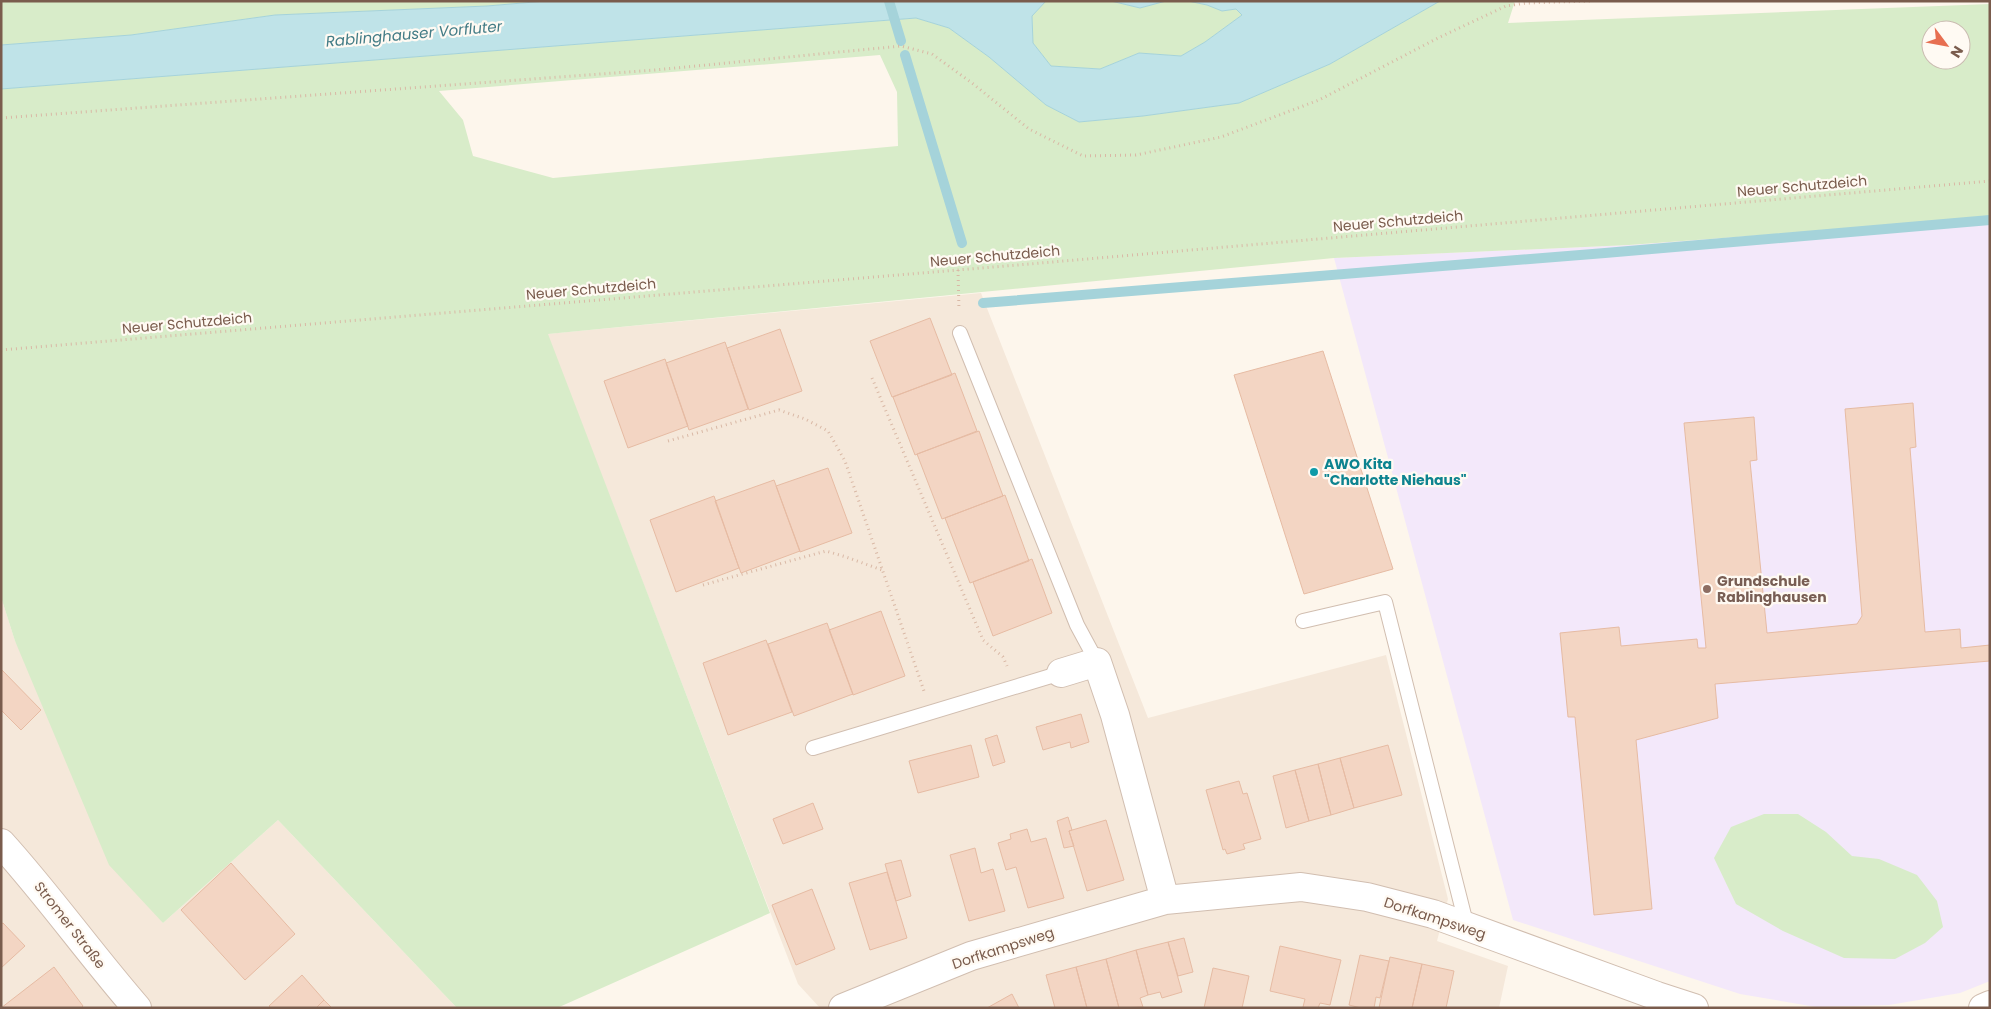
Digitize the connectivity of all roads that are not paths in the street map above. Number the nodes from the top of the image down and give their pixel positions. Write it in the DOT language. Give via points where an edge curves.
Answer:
graph roads {
  1 [pos="960,333"];
  2 [pos="1303,621"];
  3 [pos="1097,662"];
  4 [pos="1060,673"];
  5 [pos="813,748"];
  6 [pos="1,843"];
  7 [pos="1166,900"];
  8 [pos="1467,926"];
  9 [pos="1990,1005"];
  10 [pos="137,1008"];
  11 [pos="844,1008"];
  12 [pos="1694,1008"];
  13 [pos="1983,1008"];
  1 -- 3 [label="lane" via="1077,625"];
  2 -- 8 [label="lane" via="1385,602"];
  3 -- 4 [label="street"];
  3 -- 7 [label="street" via="1115,715"];
  4 -- 5 [label="lane"];
  6 -- 10 [label="street, Stromer Straße"];
  7 -- 8 [label="street, Dorfkampsweg" via="1301,887 1367,897"];
  7 -- 11 [label="street, Dorfkampsweg" via="971,956"];
  8 -- 12 [label="street, Dorfkampsweg"];
  9 -- 13 [label="street"];
}
